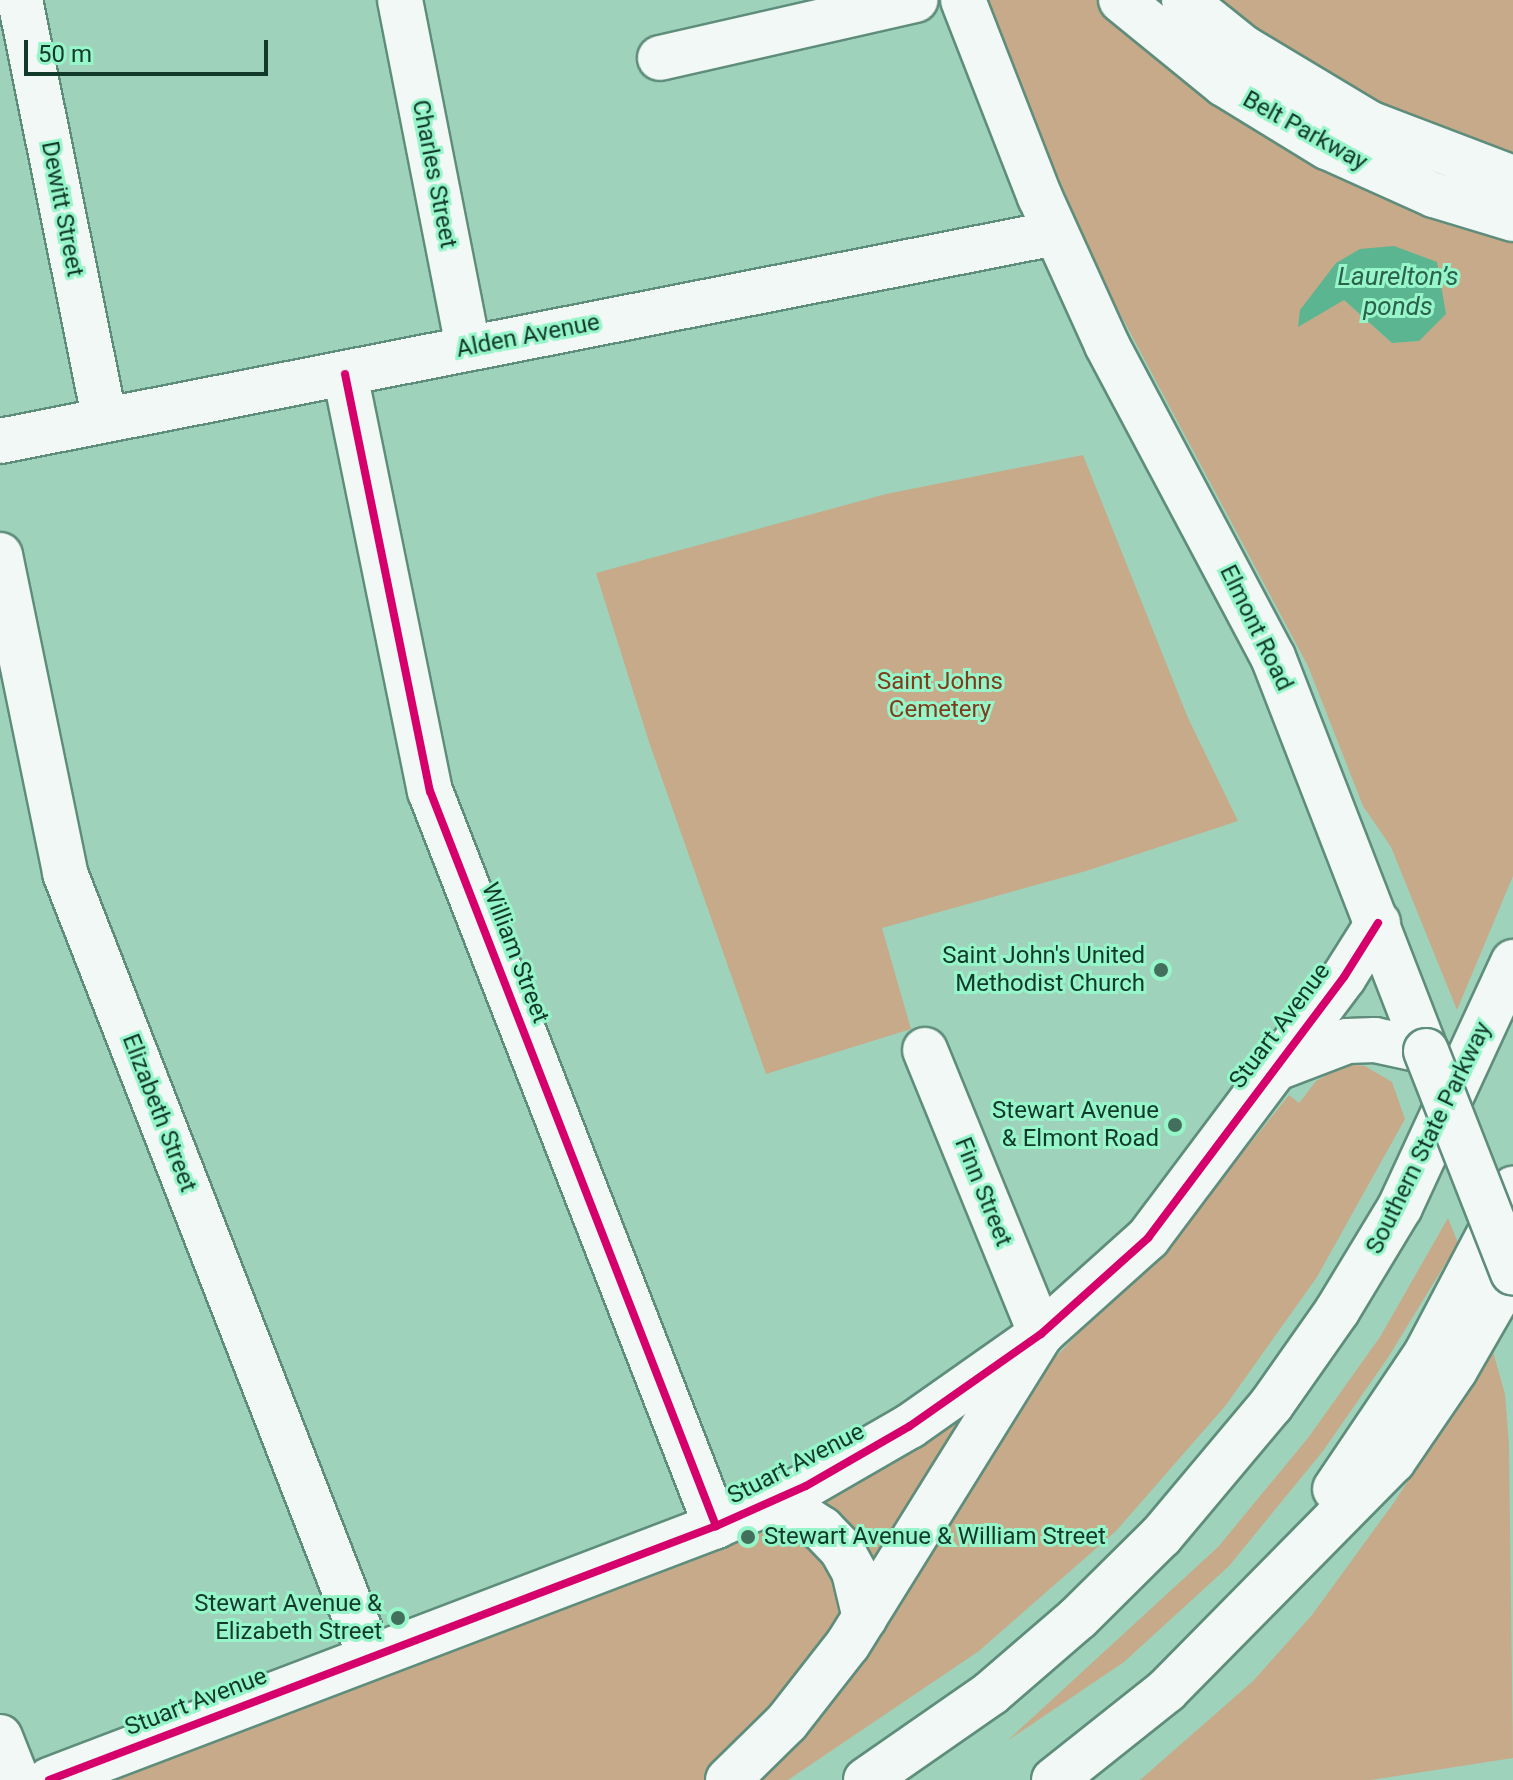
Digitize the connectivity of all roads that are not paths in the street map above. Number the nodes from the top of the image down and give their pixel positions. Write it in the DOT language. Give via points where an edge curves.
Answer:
graph roads {
  1 [pos="20,0"];
  2 [pos="400,0"];
  3 [pos="915,0"];
  4 [pos="963,0"];
  5 [pos="1121,0"];
  6 [pos="1184,0"];
  7 [pos="660,58"];
  8 [pos="1513,178"];
  9 [pos="1513,219"];
  10 [pos="1055,233"];
  11 [pos="468,348"];
  12 [pos="345,374"];
  13 [pos="104,418"];
  14 [pos="0,441"];
  15 [pos="0,555"];
  16 [pos="1378,923"];
  17 [pos="1513,962"];
  18 [pos="1411,1034"];
  19 [pos="925,1050"];
  20 [pos="1269,1071"];
  21 [pos="1513,1189"];
  22 [pos="1513,1271"];
  23 [pos="1041,1334"];
  24 [pos="777,1500"];
  25 [pos="716,1526"];
  26 [pos="1259,1594"];
  27 [pos="865,1618"];
  28 [pos="370,1656"];
  29 [pos="0,1737"];
  30 [pos="17,1780"];
  31 [pos="49,1780"];
  32 [pos="728,1780"];
  33 [pos="866,1780"];
  34 [pos="1054,1780"];
  1 -- 13 [label="main road, Dewitt Street"];
  2 -- 11 [label="main road, Charles Street"];
  3 -- 7 [label="main road"];
  4 -- 10 [label="main road, Elmont Road"];
  5 -- 9 [label="main road, Belt Parkway" via="1224,84 1327,147 1434,195"];
  6 -- 8 [label="main road" via="1244,48 1357,117"];
  10 -- 11 [label="main road, Alden Avenue"];
  10 -- 16 [label="main road, Elmont Road" via="1123,378 1273,657"];
  11 -- 12 [label="main road, Alden Avenue"];
  12 -- 13 [label="main road, Alden Avenue"];
  12 -- 25 [label="main road, William Street" via="430,791"];
  13 -- 14 [label="main road, Alden Avenue"];
  15 -- 28 [label="main road, Elizabeth Street" via="65,873"];
  16 -- 18 [label="main road, Elmont Road"];
  16 -- 20 [label="main road, Stuart Avenue" via="1344,977"];
  17 -- 33 [label="main road, Southern State Parkway" via="1400,1207 1337,1311 1255,1426 1161,1536 1078,1618 991,1693"];
  18 -- 20 [label="main road" via="1347,1041"];
  18 -- 22 [label="main road, Elmont Road, bridge"];
  19 -- 23 [label="main road, Finn Street"];
  20 -- 23 [label="main road, Stuart Avenue" via="1170,1213 1115,1272"];
  21 -- 26 [label="main road" via="1426,1354"];
  22 -- 26 [label="main road" via="1393,1461"];
  23 -- 24 [label="main road, Stuart Avenue" via="888,1440"];
  23 -- 27 [label="main road"];
  24 -- 25 [label="main road, Stuart Avenue"];
  24 -- 27 [label="main road" via="822,1529 842,1550 854,1572"];
  25 -- 28 [label="main road, Stuart Avenue"];
  26 -- 34 [label="main road" via="1167,1690"];
  27 -- 32 [label="main road" via="795,1714"];
  28 -- 31 [label="main road, Stuart Avenue"];
  29 -- 30 [label="main road"];
}
